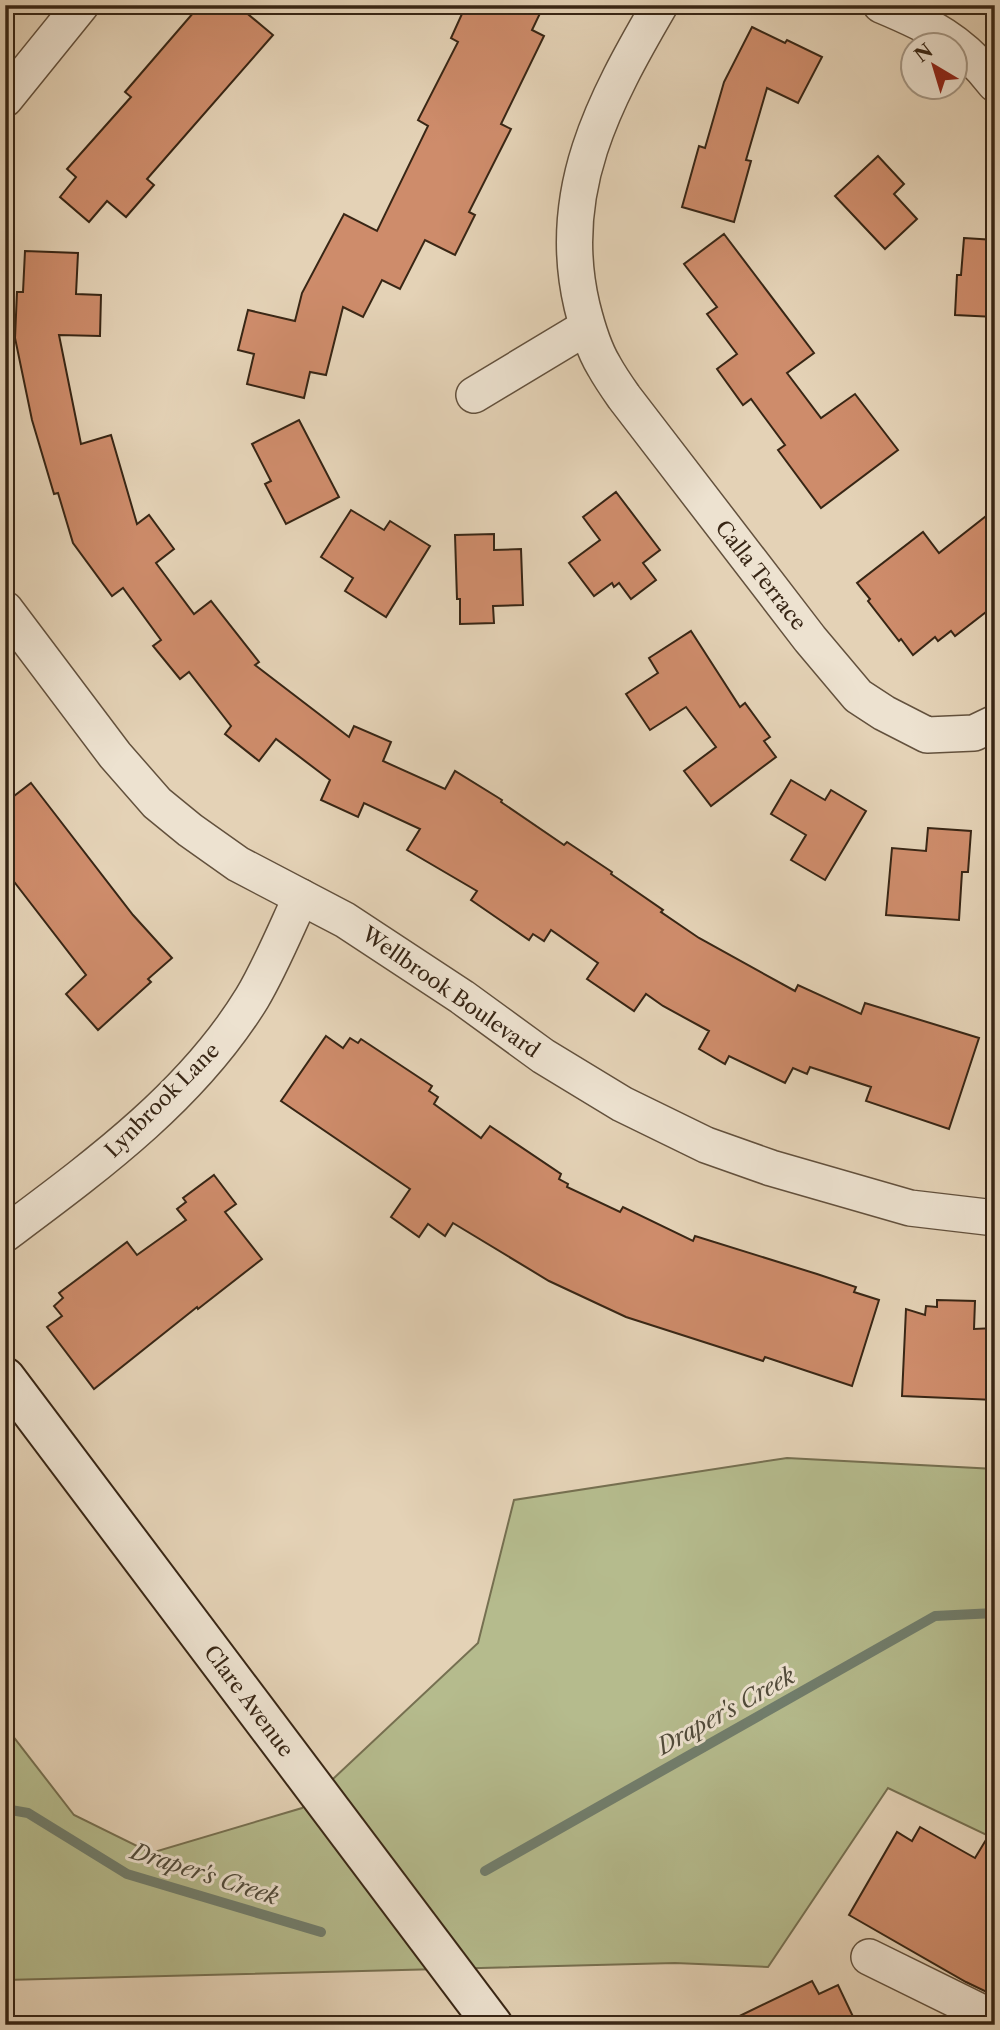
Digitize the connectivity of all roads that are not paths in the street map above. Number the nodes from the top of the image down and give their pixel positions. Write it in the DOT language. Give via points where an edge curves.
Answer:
graph roads {
  1 [pos="82,5"];
  2 [pos="660,5"];
  3 [pos="881,5"];
  4 [pos="995,84"];
  5 [pos="5,99"];
  6 [pos="587,327"];
  7 [pos="474,395"];
  8 [pos="5,609"];
  9 [pos="995,723"];
  10 [pos="301,897"];
  11 [pos="995,1218"];
  12 [pos="5,1234"];
  13 [pos="5,1377"];
  14 [pos="869,1957"];
  15 [pos="988,2020"];
  16 [pos="493,2025"];
  1 -- 5 [label="street"];
  2 -- 6 [label="street, Calla Terrace" via="595,130 576,204 577,285"];
  3 -- 4 [label="street" via="949,37"];
  6 -- 7 [label="street"];
  6 -- 9 [label="street, Calla Terrace" via="603,365 624,397 858,696 927,735 974,733"];
  8 -- 10 [label="street, Wellbrook Boulevard" via="157,803 238,864"];
  10 -- 11 [label="street, Wellbrook Boulevard" via="397,954 543,1056 622,1104 706,1145 910,1208"];
  10 -- 12 [label="street, Lynbrook Lane" via="253,997 183,1086 99,1164"];
  13 -- 16 [label="street, Clare Avenue"];
  14 -- 15 [label="street"];
}
